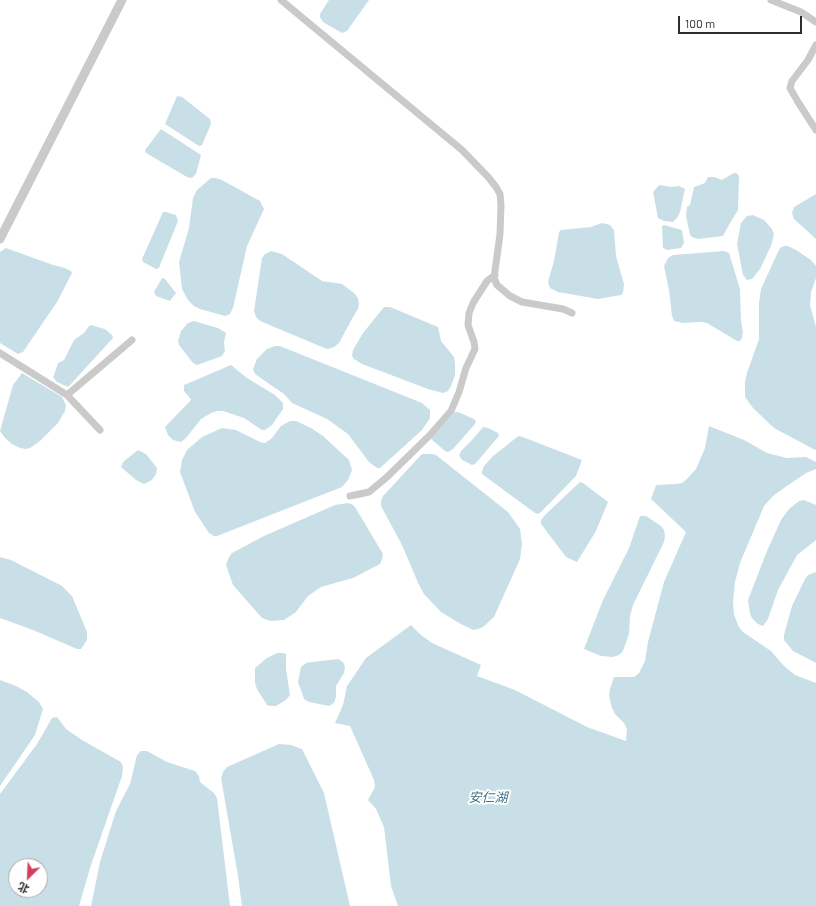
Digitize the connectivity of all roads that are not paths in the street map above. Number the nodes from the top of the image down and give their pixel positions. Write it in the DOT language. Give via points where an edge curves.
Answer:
graph roads {
  1 [pos="122,0"];
  2 [pos="280,0"];
  3 [pos="771,0"];
  4 [pos="816,22"];
  5 [pos="816,45"];
  6 [pos="816,130"];
  7 [pos="0,239"];
  8 [pos="495,275"];
  9 [pos="572,313"];
  10 [pos="132,340"];
  11 [pos="0,353"];
  12 [pos="67,394"];
  13 [pos="100,430"];
  14 [pos="350,496"];
  1 -- 7 [label="street"];
  2 -- 8 [label="street" via="462,150 489,178 498,191 501,205"];
  3 -- 4 [label="street" via="801,12"];
  5 -- 6 [label="street" via="790,88"];
  8 -- 9 [label="street" via="497,285 510,296 530,304 564,309"];
  8 -- 14 [label="street" via="487,281 469,313 468,325 475,349 451,411 377,486 369,492"];
  10 -- 12 [label="street"];
  11 -- 12 [label="street"];
  12 -- 13 [label="street"];
}
